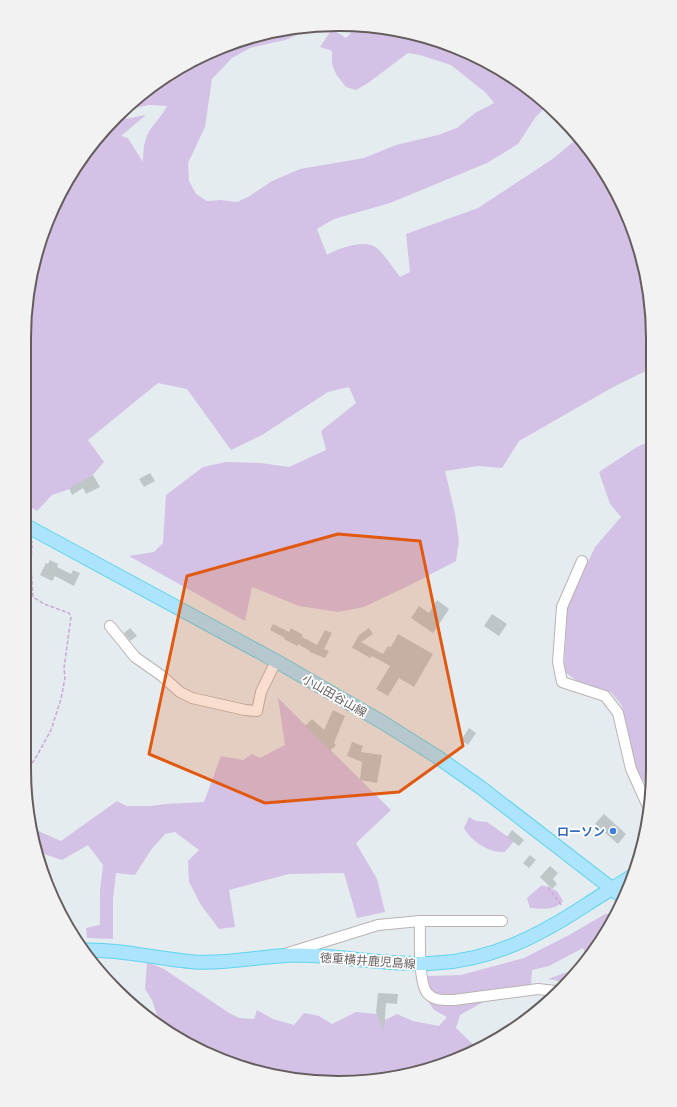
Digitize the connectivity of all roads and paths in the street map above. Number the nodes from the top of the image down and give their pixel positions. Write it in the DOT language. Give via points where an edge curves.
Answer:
graph roads {
  1 [pos="31,528"];
  2 [pos="582,561"];
  3 [pos="31,565"];
  4 [pos="110,626"];
  5 [pos="276,661"];
  6 [pos="31,765"];
  7 [pos="644,798"];
  8 [pos="625,881"];
  9 [pos="548,887"];
  10 [pos="612,889"];
  11 [pos="619,894"];
  12 [pos="570,916"];
  13 [pos="420,921"];
  14 [pos="502,921"];
  15 [pos="91,951"];
  16 [pos="278,956"];
  17 [pos="421,963"];
  18 [pos="551,991"];
  1 -- 5 [label="main road, 小山田谷山線"];
  2 -- 7 [label="street" via="562,606 558,662 562,682 605,696 618,713 631,769"];
  3 -- 6 [label="path" via="33,597 69,613 71,617 61,699 51,730"];
  4 -- 5 [label="street" via="135,657 180,692 192,698 245,710 257,711 261,692"];
  5 -- 10 [label="main road, 小山田谷山線" via="436,756"];
  8 -- 10 [label="main road, 徳重横井鹿児島線"];
  9 -- 12 [label="path"];
  10 -- 11 [label="main road, 小山田谷山線"];
  10 -- 12 [label="main road, 徳重横井鹿児島線"];
  12 -- 17 [label="main road, 徳重横井鹿児島線" via="519,943 475,958"];
  13 -- 14 [label="street"];
  13 -- 16 [label="street" via="378,925"];
  13 -- 17 [label="street"];
  15 -- 16 [label="main road, 徳重横井鹿児島線" via="220,963"];
  16 -- 17 [label="main road, 徳重横井鹿児島線"];
  17 -- 18 [label="street" via="422,983 426,993 441,1000 538,989"];
}
